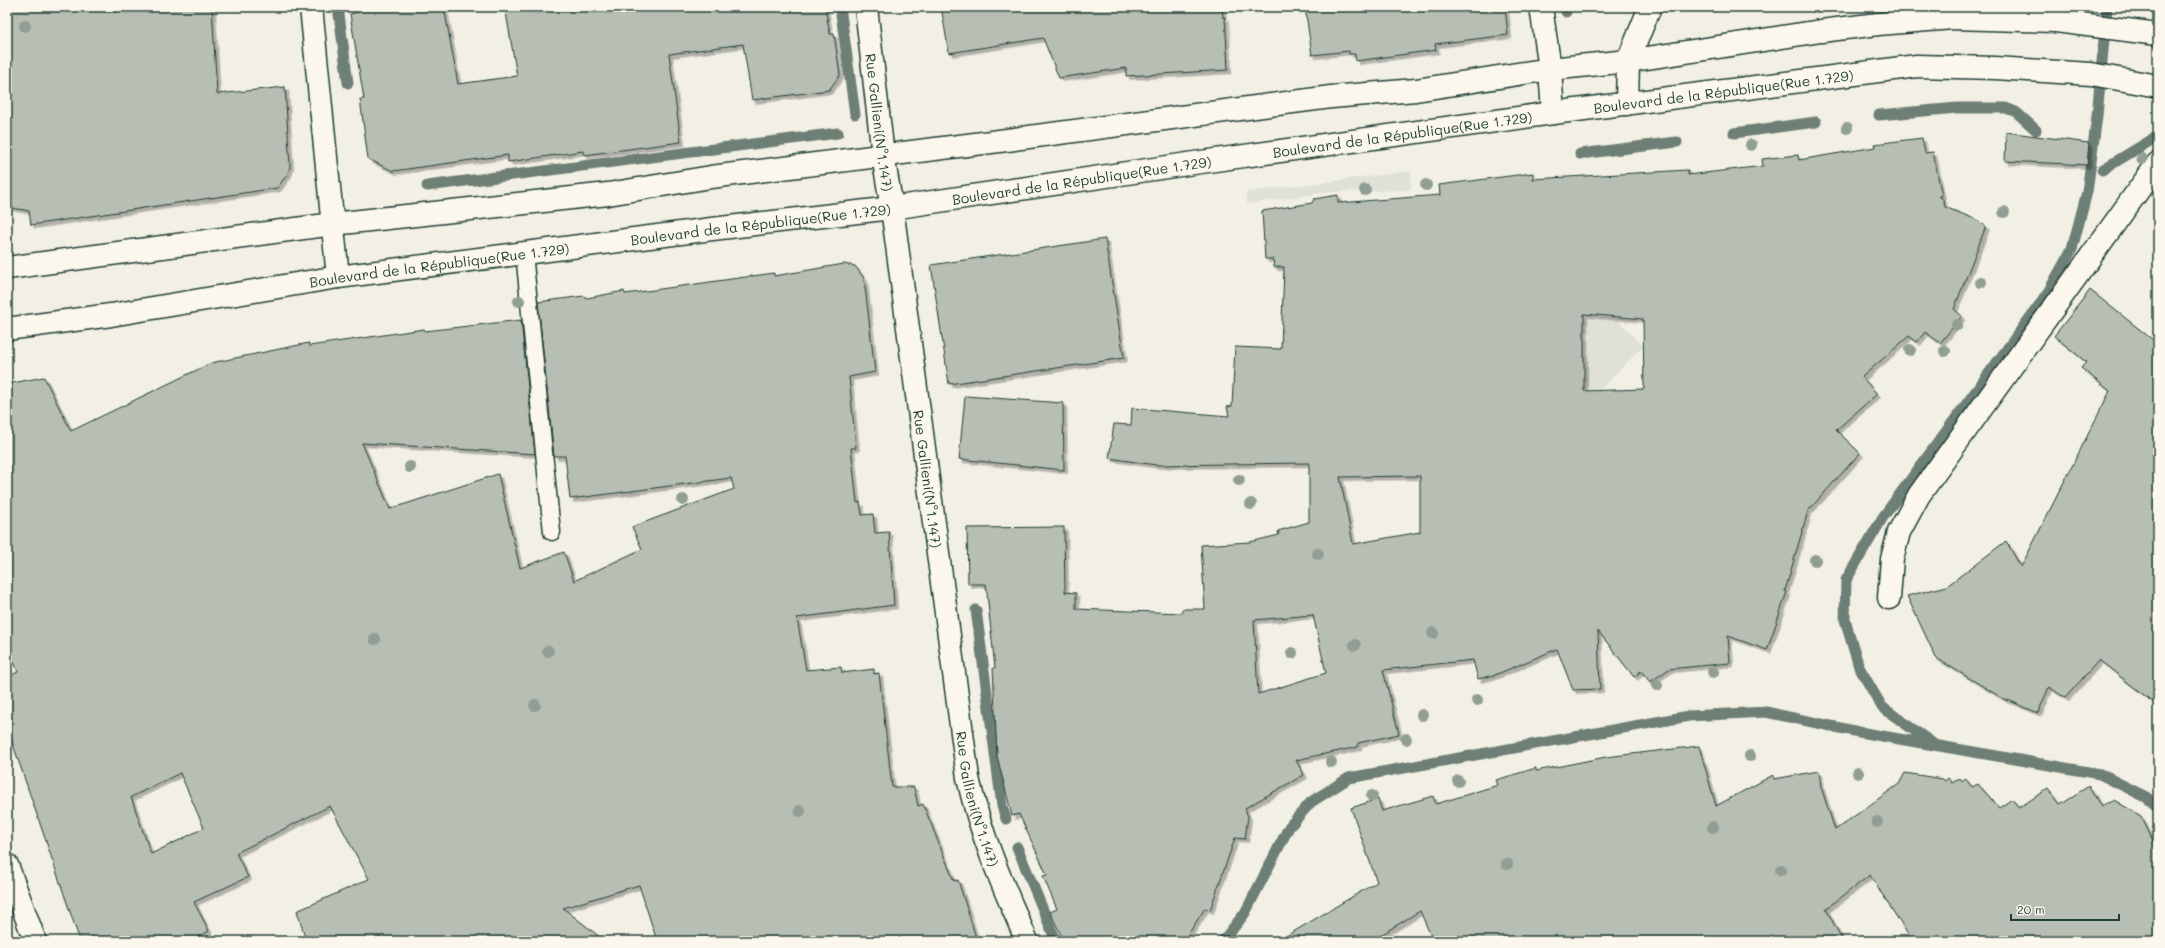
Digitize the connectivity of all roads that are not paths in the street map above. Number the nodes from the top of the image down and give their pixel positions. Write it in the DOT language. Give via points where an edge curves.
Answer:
graph roads {
  1 [pos="311,7"];
  2 [pos="866,7"];
  3 [pos="1541,7"];
  4 [pos="1650,7"];
  5 [pos="2158,34"];
  6 [pos="1628,61"];
  7 [pos="1550,69"];
  8 [pos="2158,86"];
  9 [pos="1627,104"];
  10 [pos="1553,113"];
  11 [pos="883,156"];
  12 [pos="2158,163"];
  13 [pos="892,208"];
  14 [pos="333,224"];
  15 [pos="524,253"];
  16 [pos="7,268"];
  17 [pos="338,277"];
  18 [pos="7,329"];
  19 [pos="552,532"];
  20 [pos="1889,598"];
  21 [pos="7,865"];
  22 [pos="35,941"];
  23 [pos="1027,941"];
  1 -- 14 [label="main road"];
  2 -- 11 [label="main road, Rue Gallieni(N°1.147)"];
  3 -- 7 [label="main road"];
  4 -- 6 [label="main road"];
  5 -- 6 [label="main road" via="2056,21 1953,18 1821,31"];
  6 -- 7 [label="main road"];
  6 -- 9 [label="main road"];
  7 -- 10 [label="main road"];
  7 -- 11 [label="main road" via="1416,90 1330,97"];
  8 -- 9 [label="main road, Boulevard de la République(Rue 1.729)" via="2091,74 1917,66"];
  9 -- 10 [label="main road, Boulevard de la République(Rue 1.729)"];
  10 -- 13 [label="main road, Boulevard de la République(Rue 1.729)"];
  11 -- 13 [label="main road, Rue Gallieni(N°1.147)"];
  11 -- 14 [label="main road" via="711,177 608,194"];
  12 -- 20 [label="main road" via="1918,495 1899,532 1892,559"];
  13 -- 15 [label="main road, Boulevard de la République(Rue 1.729)"];
  13 -- 23 [label="main road, Rue Gallieni(N°1.147)" via="968,778 984,842"];
  14 -- 16 [label="main road"];
  14 -- 17 [label="main road"];
  15 -- 17 [label="main road, Boulevard de la République(Rue 1.729)"];
  15 -- 19 [label="lane"];
  17 -- 18 [label="main road, Boulevard de la République(Rue 1.729)" via="111,316"];
  21 -- 22 [label="main road"];
}
